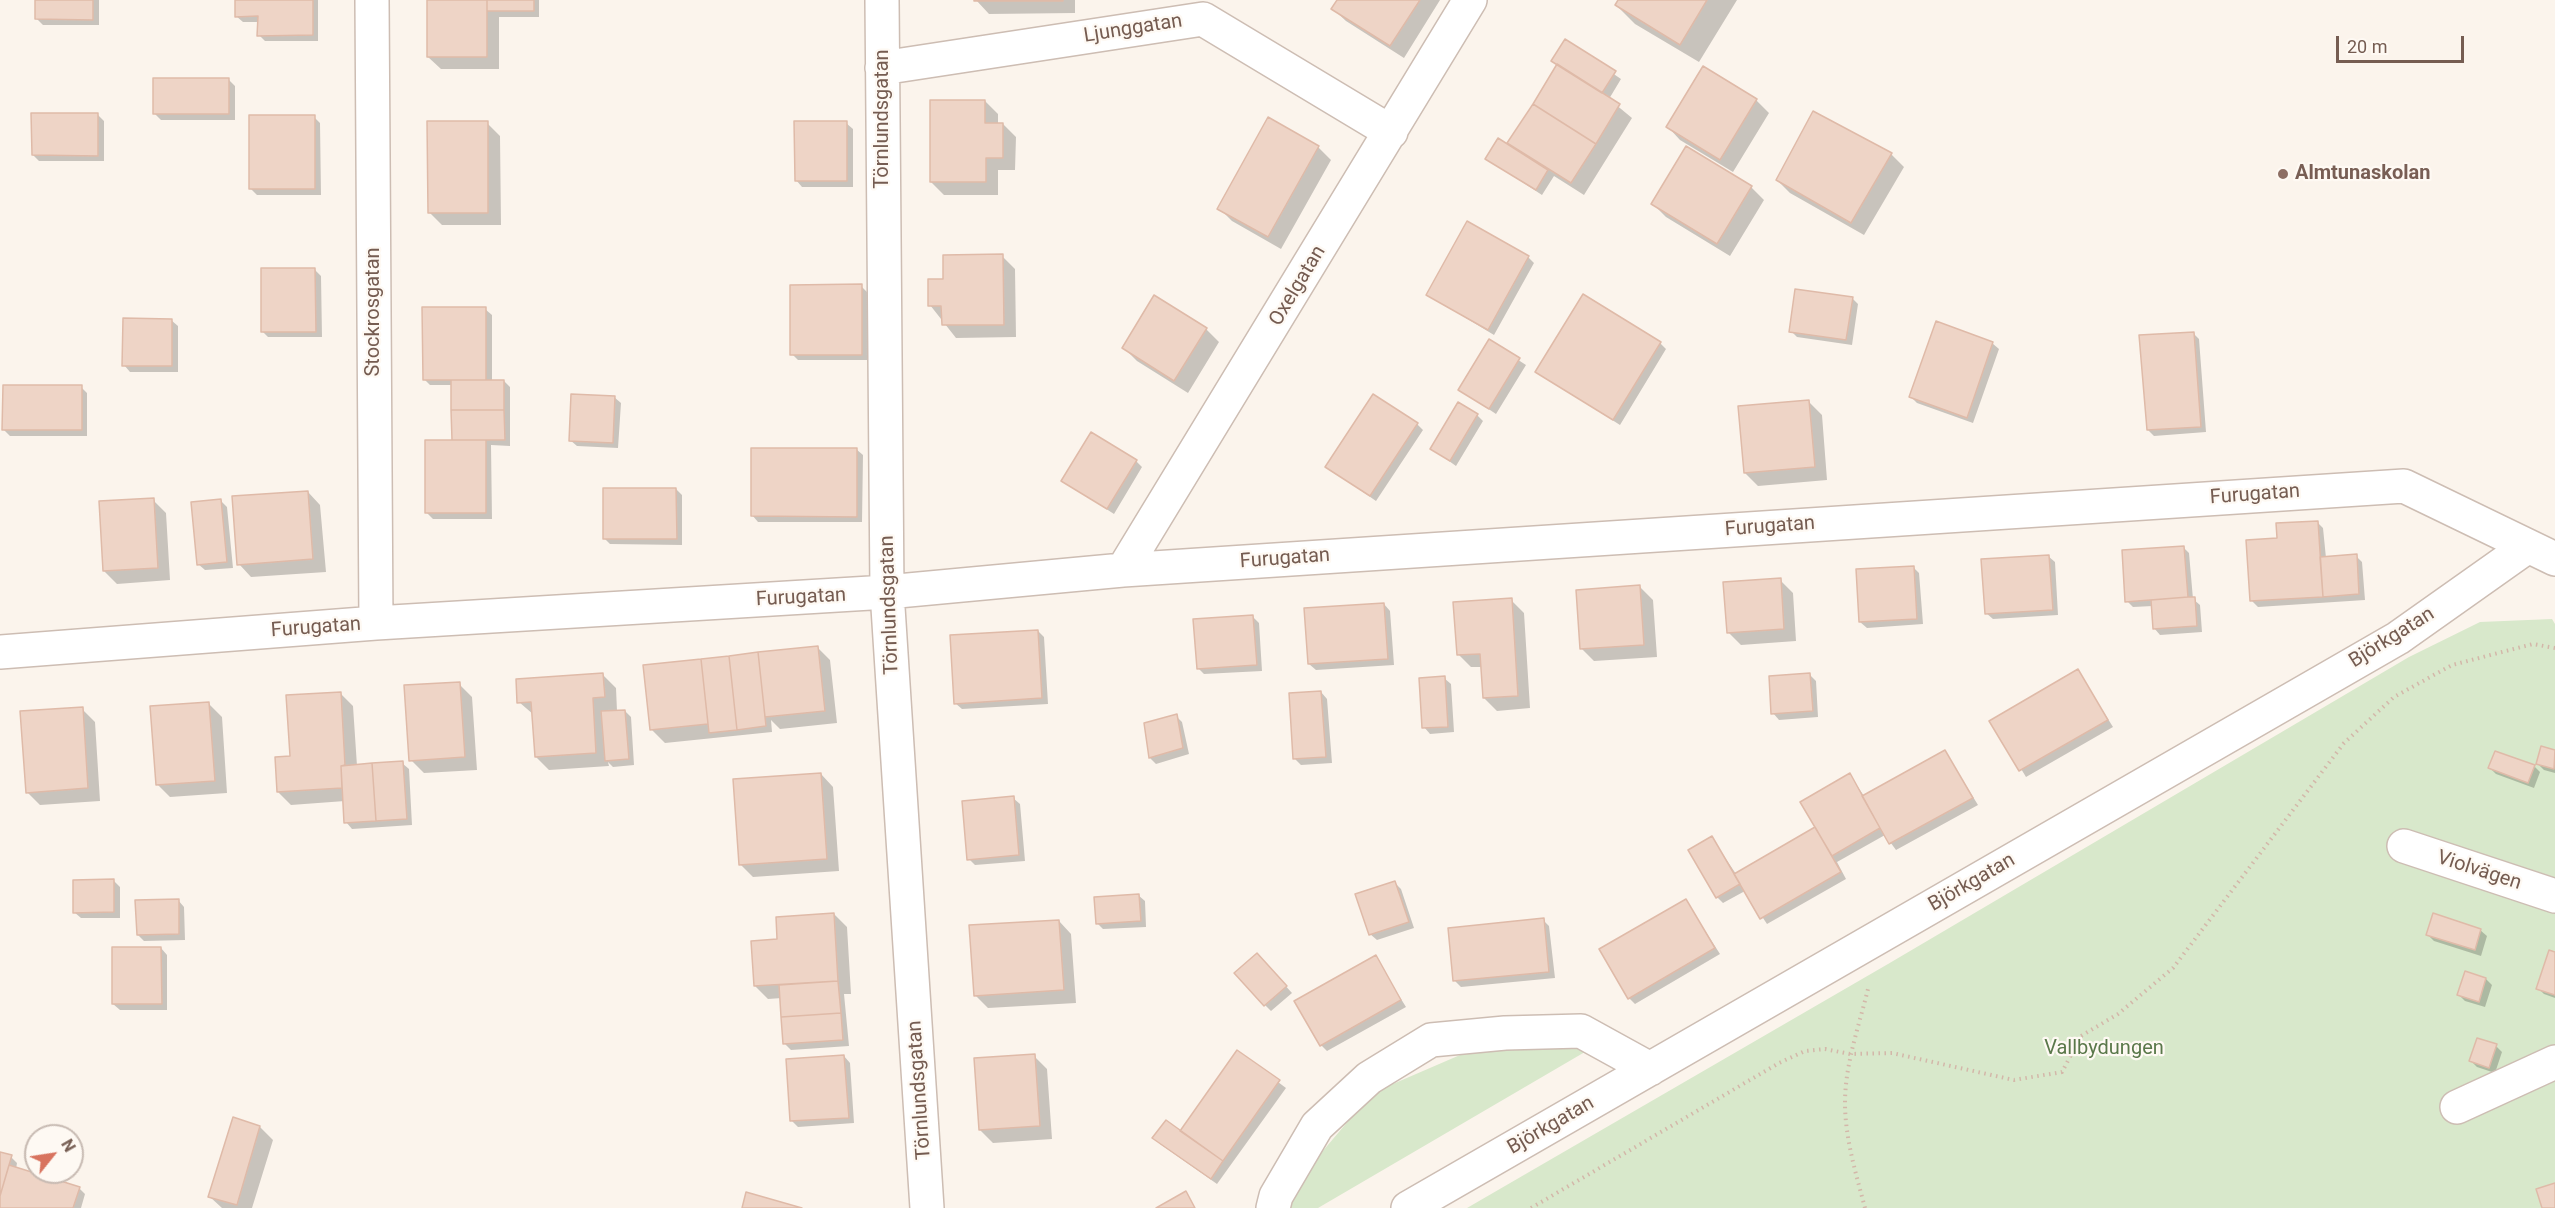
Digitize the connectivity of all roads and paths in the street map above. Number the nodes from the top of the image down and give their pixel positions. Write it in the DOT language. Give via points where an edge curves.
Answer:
graph roads {
  1 [pos="372,0"];
  2 [pos="882,0"];
  3 [pos="1470,0"];
  4 [pos="882,68"];
  5 [pos="1391,132"];
  6 [pos="2541,553"];
  7 [pos="1123,570"];
  8 [pos="887,592"];
  9 [pos="376,623"];
  10 [pos="2555,648"];
  11 [pos="0,652"];
  12 [pos="2404,846"];
  13 [pos="2555,896"];
  14 [pos="1859,948"];
  15 [pos="1850,1054"];
  16 [pos="2555,1062"];
  17 [pos="1650,1069"];
  18 [pos="2457,1107"];
  19 [pos="927,1208"];
  20 [pos="1273,1208"];
  21 [pos="1408,1208"];
  22 [pos="1531,1208"];
  23 [pos="1865,1208"];
  1 -- 9 [label="street, Stockrosgatan"];
  2 -- 4 [label="street, Törnlundsgatan"];
  3 -- 5 [label="street, Oxelgatan"];
  4 -- 5 [label="street, Ljunggatan" via="1203,19"];
  4 -- 8 [label="street, Törnlundsgatan"];
  5 -- 7 [label="street, Oxelgatan"];
  6 -- 7 [label="street, Furugatan" via="2404,486"];
  6 -- 14 [label="street, Björkgatan"];
  7 -- 8 [label="street, Furugatan"];
  8 -- 9 [label="street, Furugatan"];
  8 -- 19 [label="street, Törnlundsgatan"];
  9 -- 11 [label="street, Furugatan"];
  10 -- 15 [label="path" via="2533,644 2452,665 2394,697 2344,744 2173,968 2118,1014 2080,1036 2062,1072 2014,1080 1892,1053"];
  12 -- 13 [label="street, Violvägen"];
  14 -- 15 [label="path" via="1869,981"];
  14 -- 17 [label="street, Björkgatan"];
  15 -- 22 [label="path" via="1820,1049 1794,1056"];
  15 -- 23 [label="path" via="1845,1103 1852,1159"];
  16 -- 18 [label="street"];
  17 -- 20 [label="street" via="1581,1031 1431,1040 1369,1078 1317,1125"];
  17 -- 21 [label="street, Björkgatan"];
}
